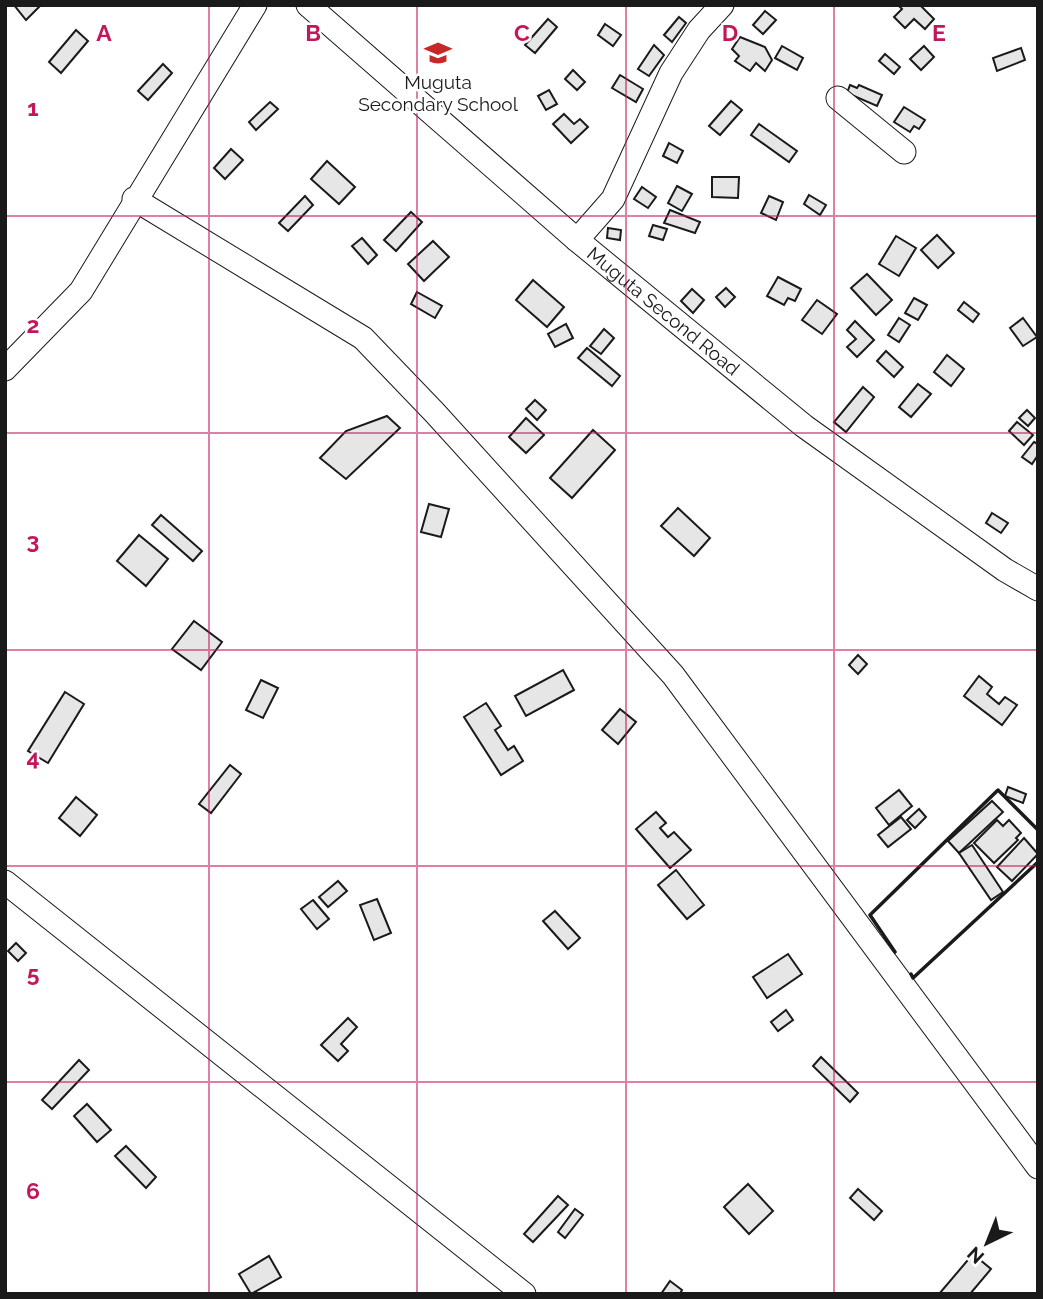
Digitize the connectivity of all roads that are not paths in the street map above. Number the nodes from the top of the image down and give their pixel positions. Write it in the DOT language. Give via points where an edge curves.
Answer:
graph roads {
  1 [pos="255,5"];
  2 [pos="308,5"];
  3 [pos="722,5"];
  4 [pos="838,97"];
  5 [pos="904,152"];
  6 [pos="134,199"];
  7 [pos="577,240"];
  8 [pos="5,369"];
  9 [pos="1038,589"];
  10 [pos="10,897"];
  11 [pos="1038,1167"];
  12 [pos="524,1294"];
  1 -- 6 [label="street"];
  2 -- 7 [label="street, Muguta Second Road"];
  3 -- 7 [label="street" via="671,73 613,199"];
  4 -- 5 [label="street"];
  6 -- 8 [label="street" via="80,291"];
  6 -- 11 [label="street" via="363,338 435,413 673,675"];
  7 -- 9 [label="street, Muguta Second Road" via="804,426 994,563"];
  10 -- 12 [label="street"];
}
